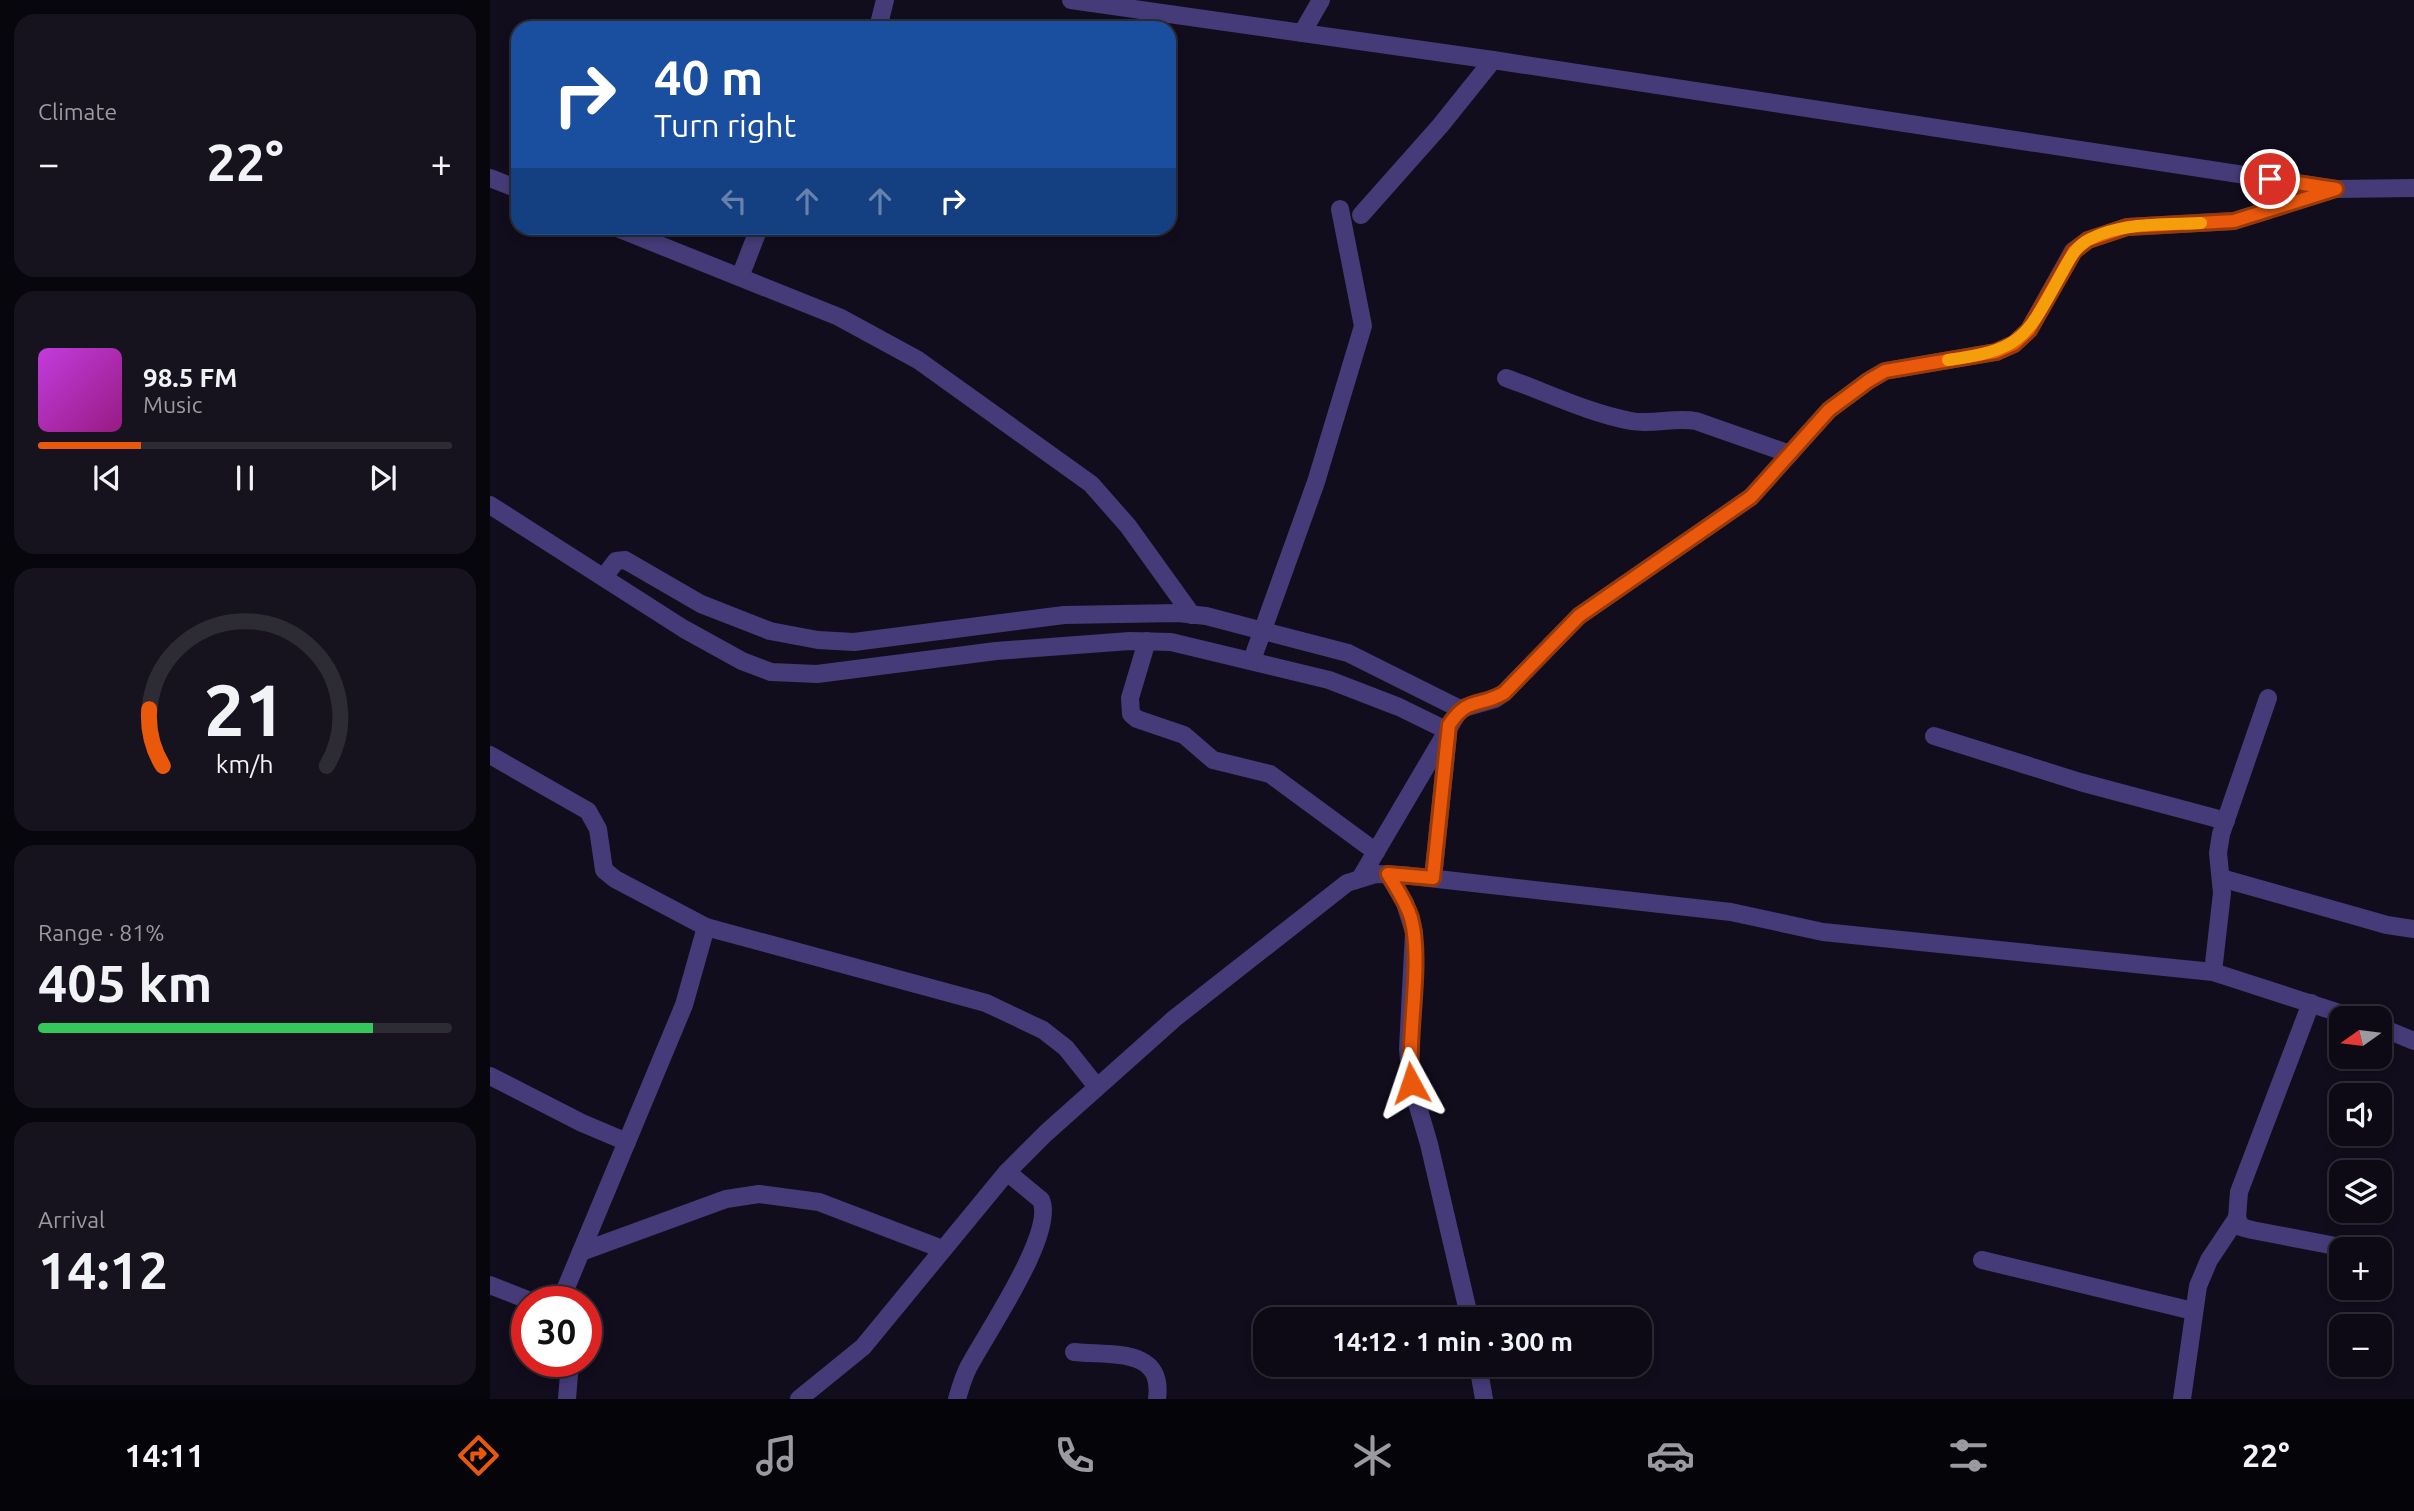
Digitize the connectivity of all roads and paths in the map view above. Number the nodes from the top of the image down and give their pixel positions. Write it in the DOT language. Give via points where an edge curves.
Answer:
graph roads {
  1 [pos="885,0"];
  2 [pos="1070,0"];
  3 [pos="1321,0"];
  4 [pos="880,21"];
  5 [pos="1302,33"];
  6 [pos="1493,60"];
  7 [pos="490,178"];
  8 [pos="511,186"];
  9 [pos="2407,187"];
  10 [pos="2336,189"];
  11 [pos="2414,199"];
  12 [pos="1340,209"];
  13 [pos="1361,215"];
  14 [pos="635,235"];
  15 [pos="756,235"];
  16 [pos="740,277"];
  17 [pos="1506,378"];
  18 [pos="1790,454"];
  19 [pos="490,505"];
  20 [pos="610,569"];
  21 [pos="1192,615"];
  22 [pos="1262,630"];
  23 [pos="1147,642"];
  24 [pos="1252,660"];
  25 [pos="2268,698"];
  26 [pos="1453,719"];
  27 [pos="1934,736"];
  28 [pos="490,755"];
  29 [pos="2226,821"];
  30 [pos="1376,852"];
  31 [pos="1395,874"];
  32 [pos="1361,877"];
  33 [pos="1433,878"];
  34 [pos="2221,878"];
  35 [pos="706,927"];
  36 [pos="2414,929"];
  37 [pos="2213,972"];
  38 [pos="2311,1003"];
  39 [pos="2329,1009"];
  40 [pos="2392,1032"];
  41 [pos="2414,1041"];
  42 [pos="490,1076"];
  43 [pos="1097,1087"];
  44 [pos="627,1142"];
  45 [pos="1007,1172"];
  46 [pos="2237,1218"];
  47 [pos="2329,1245"];
  48 [pos="942,1250"];
  49 [pos="581,1252"];
  50 [pos="1982,1260"];
  51 [pos="490,1285"];
  52 [pos="567,1286"];
  53 [pos="511,1293"];
  54 [pos="1468,1307"];
  55 [pos="2193,1311"];
  56 [pos="1074,1352"];
  57 [pos="569,1377"];
  58 [pos="1481,1377"];
  59 [pos="567,1399"];
  60 [pos="799,1399"];
  61 [pos="957,1399"];
  62 [pos="1157,1399"];
  63 [pos="1484,1399"];
  64 [pos="2182,1399"];
  1 -- 4 [label="street"];
  2 -- 5 [label="street"];
  3 -- 5 [label="street"];
  5 -- 6 [label="street"];
  6 -- 10 [label="street"];
  6 -- 13 [label="street"];
  7 -- 8 [label="street"];
  9 -- 10 [label="street"];
  9 -- 11 [label="street"];
  10 -- 18 [label="street" via="2234,221 2127,227 2088,240 2074,251 2029,330 2014,344 1996,352 1885,371 1829,410"];
  12 -- 22 [label="street" via="1363,326 1316,482"];
  14 -- 16 [label="street"];
  15 -- 16 [label="street"];
  16 -- 21 [label="street" via="890,342 1091,484 1128,526"];
  17 -- 18 [label="street" via="1620,419 1696,421"];
  18 -- 26 [label="street" via="1751,497 1579,616 1504,693"];
  19 -- 20 [label="street"];
  20 -- 21 [label="street" via="633,562 701,604 770,631 818,640 854,642 1064,615"];
  20 -- 23 [label="street" via="684,629 771,672 838,673 996,652"];
  21 -- 22 [label="street"];
  22 -- 24 [label="street"];
  22 -- 26 [label="street" via="1348,653"];
  23 -- 24 [label="street" via="1171,642"];
  23 -- 30 [label="street" via="1130,698 1131,714 1184,735 1213,760 1270,774"];
  24 -- 26 [label="street"];
  25 -- 29 [label="street"];
  26 -- 30 [label="street"];
  26 -- 33 [label="street"];
  27 -- 29 [label="street"];
  28 -- 35 [label="street" via="588,811 598,829 604,870 615,879"];
  29 -- 34 [label="street" via="2218,853"];
  30 -- 32 [label="street"];
  31 -- 32 [label="street"];
  31 -- 33 [label="street"];
  31 -- 54 [label="street" via="1414,932 1408,1049 1411,1083 1430,1143"];
  32 -- 43 [label="street" via="1331,893"];
  33 -- 37 [label="street" via="1731,912 1823,932"];
  34 -- 36 [label="street"];
  34 -- 37 [label="street"];
  35 -- 43 [label="street" via="986,1003 1044,1030 1066,1048"];
  35 -- 44 [label="street" via="684,1005"];
  37 -- 38 [label="street"];
  38 -- 39 [label="street"];
  38 -- 46 [label="street" via="2239,1192"];
  40 -- 41 [label="street"];
  42 -- 44 [label="street"];
  43 -- 45 [label="street"];
  44 -- 49 [label="street"];
  45 -- 48 [label="street"];
  45 -- 61 [label="street" via="1041,1200 1041,1234 967,1370"];
  46 -- 47 [label="street" via="2241,1227"];
  46 -- 55 [label="street" via="2209,1260"];
  48 -- 49 [label="street" via="819,1202 759,1194 726,1199"];
  48 -- 60 [label="street" via="863,1347"];
  49 -- 52 [label="street"];
  50 -- 55 [label="street"];
  51 -- 53 [label="street"];
  55 -- 64 [label="street"];
  56 -- 62 [label="street" via="1144,1360 1159,1379"];
  57 -- 59 [label="street"];
  58 -- 63 [label="street"];
}
